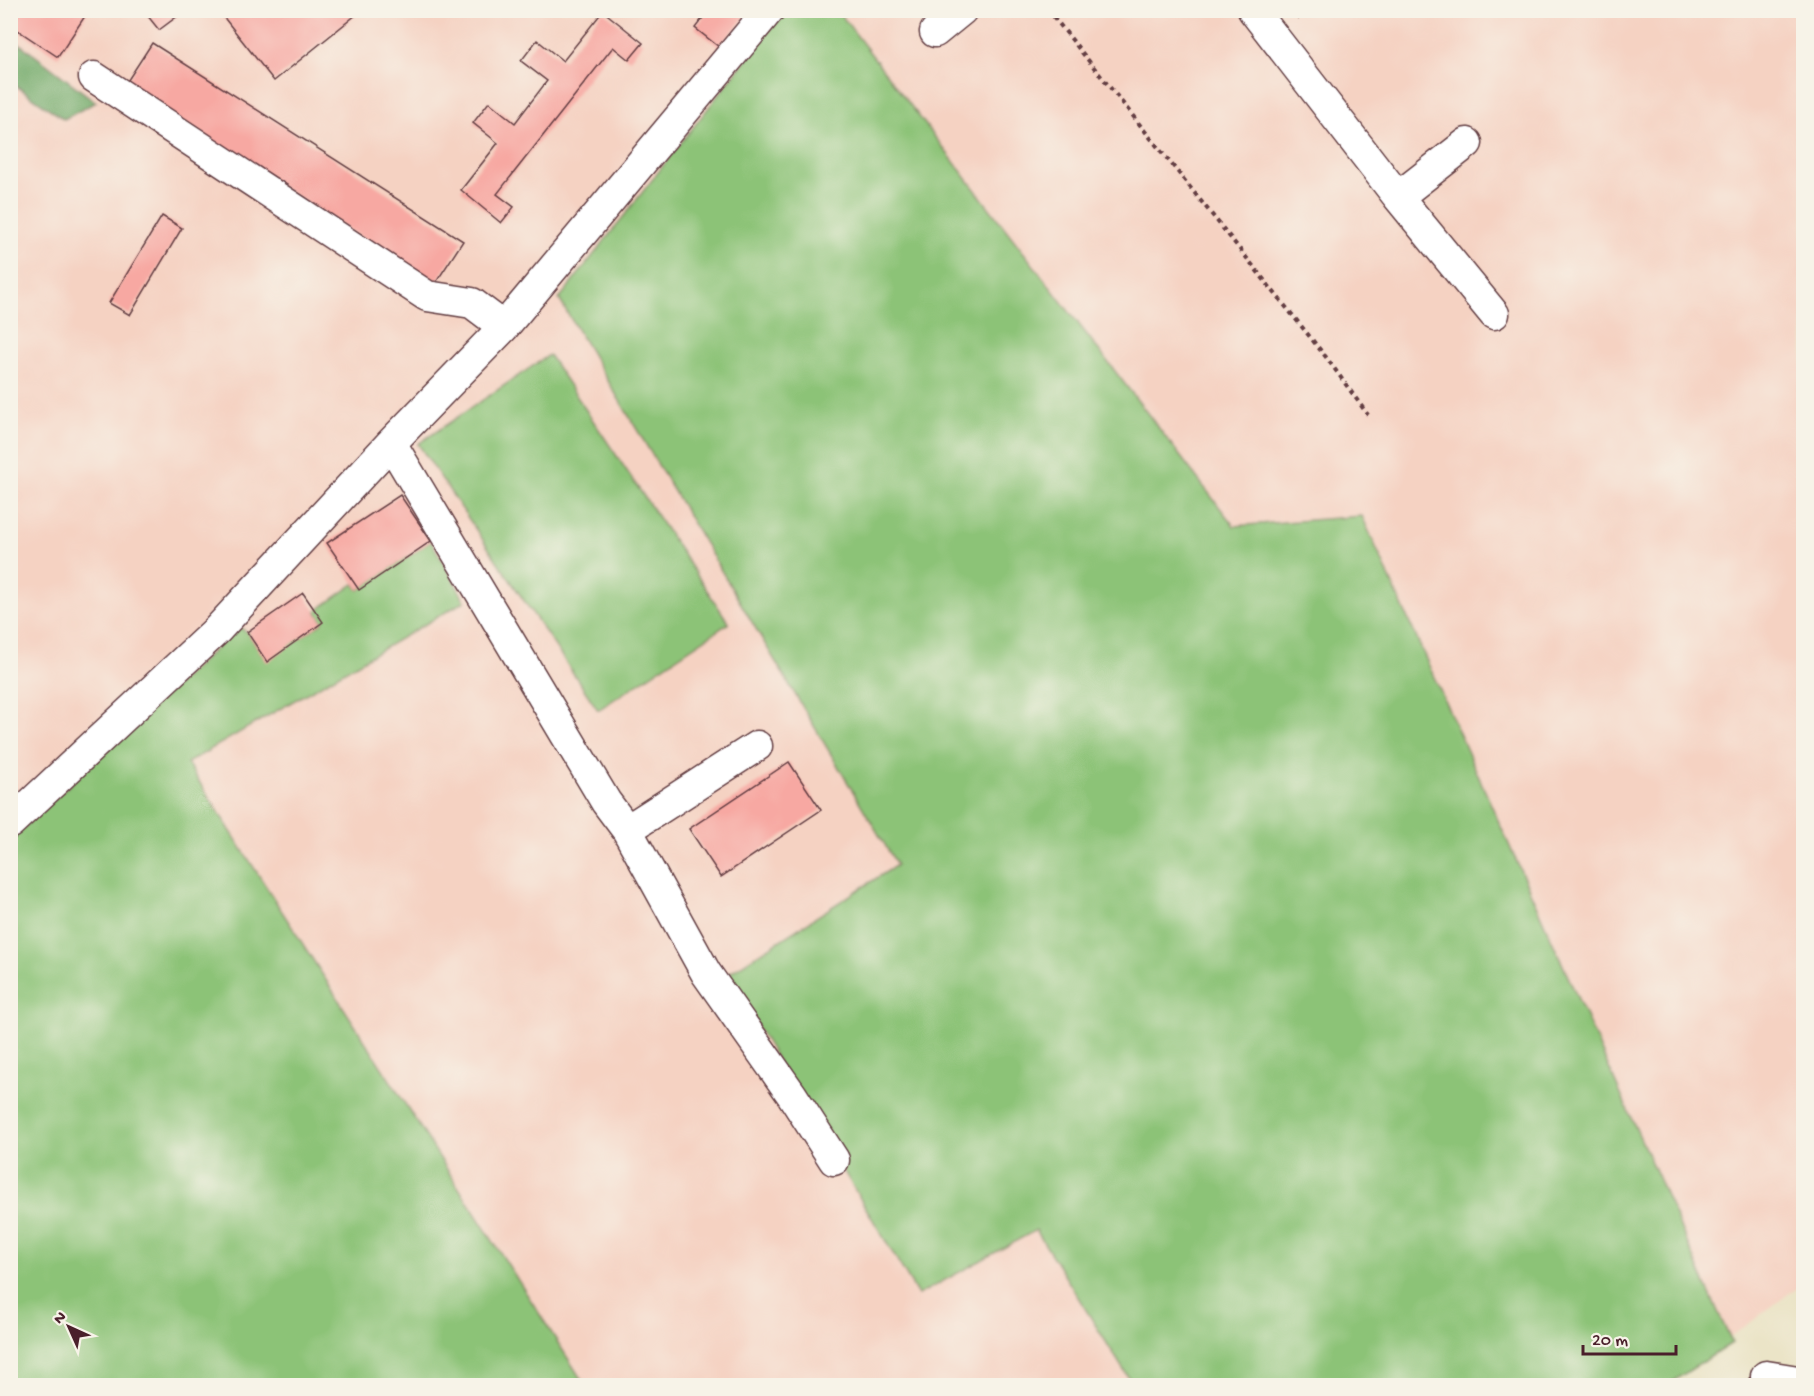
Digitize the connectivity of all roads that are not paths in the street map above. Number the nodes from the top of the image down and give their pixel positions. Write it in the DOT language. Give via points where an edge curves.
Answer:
graph roads {
  1 [pos="769,10"];
  2 [pos="962,10"];
  3 [pos="1253,10"];
  4 [pos="935,32"];
  5 [pos="94,77"];
  6 [pos="1467,143"];
  7 [pos="1398,197"];
  8 [pos="1494,314"];
  9 [pos="504,327"];
  10 [pos="391,444"];
  11 [pos="757,746"];
  12 [pos="10,823"];
  13 [pos="627,830"];
  14 [pos="834,1160"];
  15 [pos="1766,1376"];
  16 [pos="1803,1382"];
  1 -- 9 [label="lane"];
  2 -- 4 [label="lane"];
  3 -- 7 [label="lane"];
  5 -- 9 [label="lane" via="427,296 472,303"];
  6 -- 7 [label="lane"];
  7 -- 8 [label="lane"];
  9 -- 10 [label="lane"];
  10 -- 12 [label="lane" via="217,630"];
  10 -- 13 [label="lane" via="606,802"];
  11 -- 13 [label="lane"];
  13 -- 14 [label="lane" via="706,973"];
  15 -- 16 [label="lane"];
}
